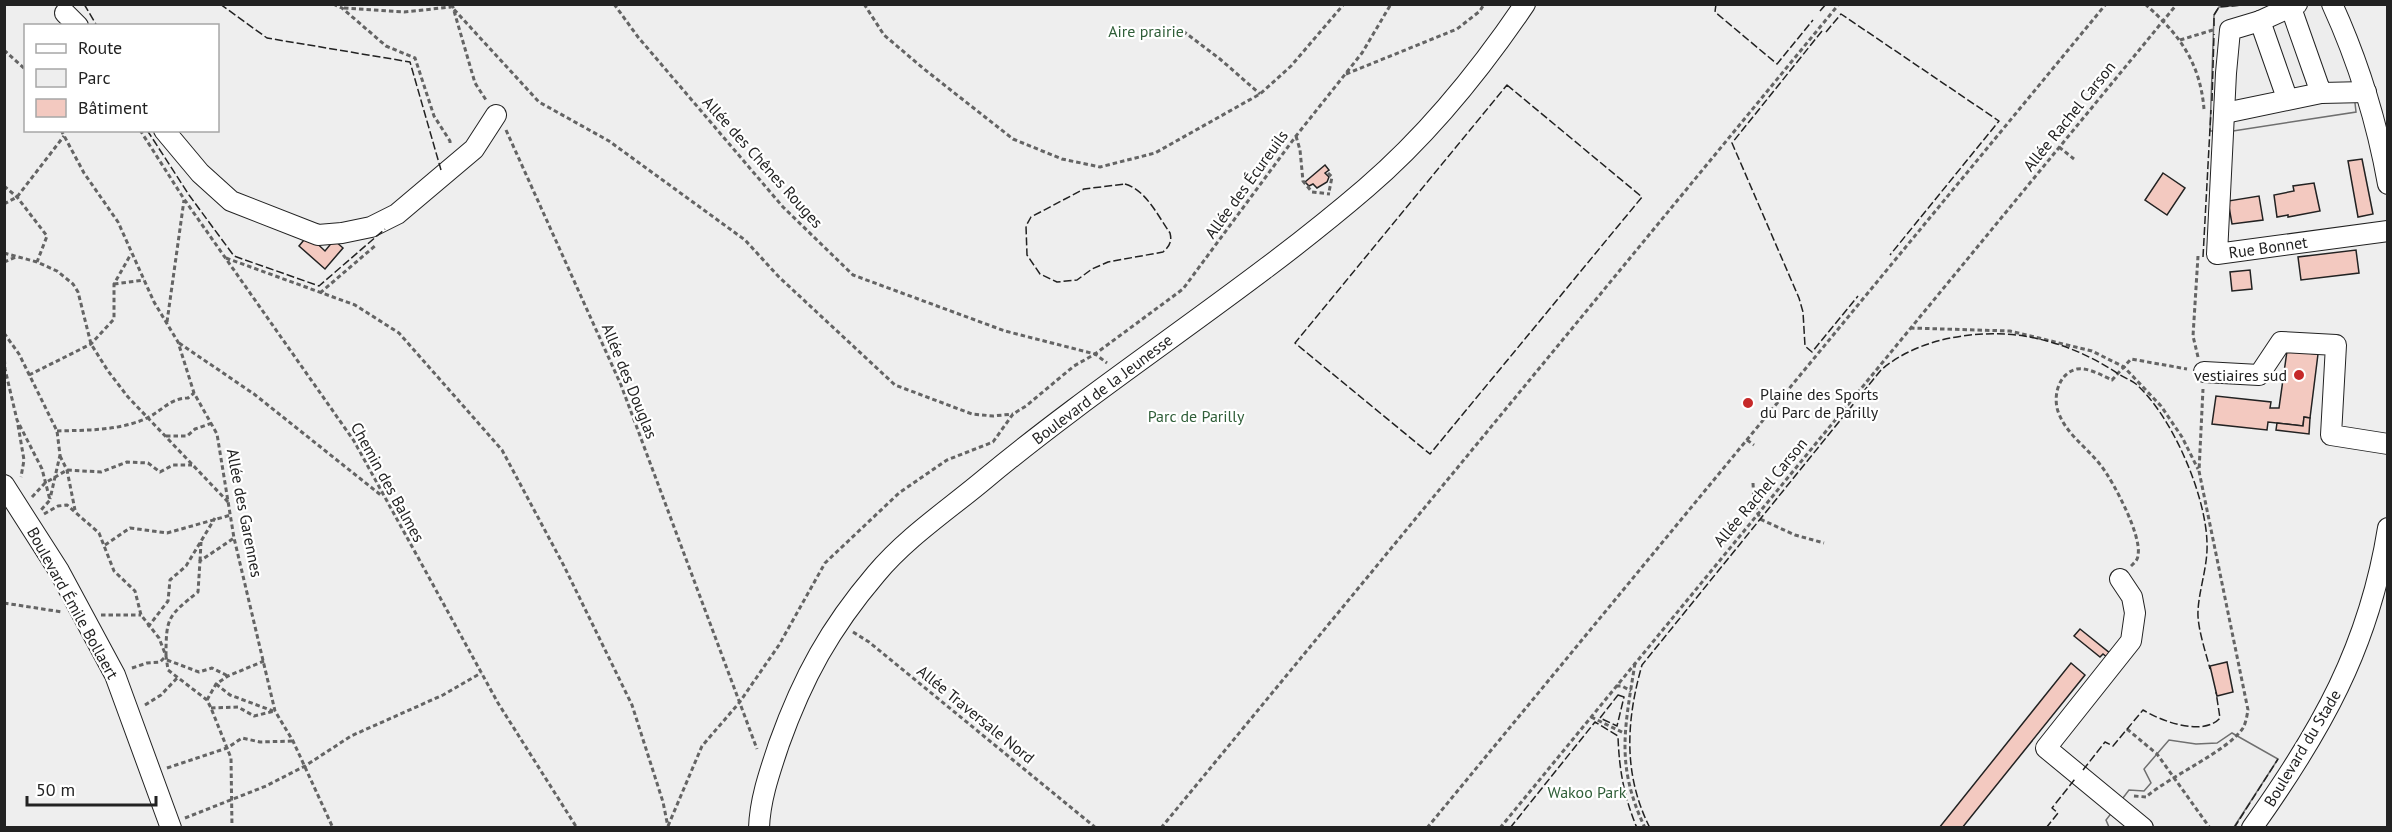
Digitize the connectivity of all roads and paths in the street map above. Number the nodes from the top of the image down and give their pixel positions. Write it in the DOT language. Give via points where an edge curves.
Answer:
graph roads {
  1 [pos="333,4"];
  2 [pos="614,4"];
  3 [pos="864,4"];
  4 [pos="1344,4"];
  5 [pos="1391,4"];
  6 [pos="1484,4"];
  7 [pos="1525,4"];
  8 [pos="1839,4"];
  9 [pos="2106,4"];
  10 [pos="2145,4"];
  11 [pos="2177,4"];
  12 [pos="2332,4"];
  13 [pos="451,5"];
  14 [pos="2294,6"];
  15 [pos="342,8"];
  16 [pos="2163,20"];
  17 [pos="2260,21"];
  18 [pos="2230,30"];
  19 [pos="1183,32"];
  20 [pos="2180,40"];
  21 [pos="4,50"];
  22 [pos="24,68"];
  23 [pos="1346,74"];
  24 [pos="2366,92"];
  25 [pos="2321,93"];
  26 [pos="1260,94"];
  27 [pos="2287,98"];
  28 [pos="2225,113"];
  29 [pos="496,115"];
  30 [pos="2205,115"];
  31 [pos="63,132"];
  32 [pos="141,132"];
  33 [pos="166,132"];
  34 [pos="64,136"];
  35 [pos="1296,136"];
  36 [pos="2059,147"];
  37 [pos="2074,159"];
  38 [pos="447,170"];
  39 [pos="1328,173"];
  40 [pos="2388,184"];
  41 [pos="4,186"];
  42 [pos="1329,192"];
  43 [pos="16,197"];
  44 [pos="184,199"];
  45 [pos="4,204"];
  46 [pos="1342,208"];
  47 [pos="2388,231"];
  48 [pos="4,253"];
  49 [pos="131,254"];
  50 [pos="2198,254"];
  51 [pos="18,256"];
  52 [pos="225,258"];
  53 [pos="4,262"];
  54 [pos="37,262"];
  55 [pos="144,280"];
  56 [pos="114,284"];
  57 [pos="167,323"];
  58 [pos="1910,328"];
  59 [pos="4,333"];
  60 [pos="178,342"];
  61 [pos="91,344"];
  62 [pos="4,352"];
  63 [pos="1095,354"];
  64 [pos="2124,367"];
  65 [pos="2204,372"];
  66 [pos="1121,374"];
  67 [pos="29,375"];
  68 [pos="194,393"];
  69 [pos="1013,414"];
  70 [pos="148,418"];
  71 [pos="17,420"];
  72 [pos="212,423"];
  73 [pos="57,431"];
  74 [pos="164,436"];
  75 [pos="1747,440"];
  76 [pos="2388,444"];
  77 [pos="1754,445"];
  78 [pos="60,455"];
  79 [pos="192,465"];
  80 [pos="67,470"];
  81 [pos="2199,471"];
  82 [pos="57,475"];
  83 [pos="45,483"];
  84 [pos="1753,483"];
  85 [pos="4,485"];
  86 [pos="383,498"];
  87 [pos="50,500"];
  88 [pos="230,503"];
  89 [pos="22,512"];
  90 [pos="75,512"];
  91 [pos="1757,514"];
  92 [pos="231,515"];
  93 [pos="215,518"];
  94 [pos="2388,528"];
  95 [pos="234,538"];
  96 [pos="201,540"];
  97 [pos="1824,543"];
  98 [pos="105,545"];
  99 [pos="200,561"];
  100 [pos="2120,579"];
  101 [pos="4,603"];
  102 [pos="141,615"];
  103 [pos="84,616"];
  104 [pos="838,622"];
  105 [pos="148,627"];
  106 [pos="166,658"];
  107 [pos="264,661"];
  108 [pos="1635,661"];
  109 [pos="481,673"];
  110 [pos="115,675"];
  111 [pos="228,676"];
  112 [pos="178,677"];
  113 [pos="216,684"];
  114 [pos="1616,686"];
  115 [pos="1630,691"];
  116 [pos="161,695"];
  117 [pos="207,700"];
  118 [pos="211,708"];
  119 [pos="275,711"];
  120 [pos="1590,717"];
  121 [pos="2127,729"];
  122 [pos="1624,733"];
  123 [pos="294,741"];
  124 [pos="227,748"];
  125 [pos="305,766"];
  126 [pos="151,773"];
  127 [pos="768,776"];
  128 [pos="2174,777"];
  129 [pos="2101,792"];
  130 [pos="231,801"];
  131 [pos="170,826"];
  132 [pos="232,828"];
  133 [pos="333,828"];
  134 [pos="576,828"];
  135 [pos="668,828"];
  136 [pos="759,828"];
  137 [pos="1096,828"];
  138 [pos="1161,828"];
  139 [pos="1427,828"];
  140 [pos="1500,828"];
  141 [pos="1645,828"];
  142 [pos="2143,828"];
  143 [pos="2210,828"];
  144 [pos="2252,828"];
  1 -- 15 [label="path"];
  2 -- 63 [label="path, Allée des Chênes Rouges" via="783,207 853,275 1005,332"];
  3 -- 26 [label="path" via="884,34 985,119 1013,139 1062,159 1100,167 1155,153"];
  4 -- 26 [label="path" via="1291,66"];
  5 -- 23 [label="path, Allée des Écureuils"];
  6 -- 23 [label="path" via="1457,29"];
  7 -- 46 [label="street, Boulevard de la Jeunesse" via="1454,100 1407,150"];
  8 -- 138 [label="path"];
  9 -- 75 [label="path"];
  10 -- 16 [label="path"];
  11 -- 16 [label="path, Allée Rachel Carson"];
  12 -- 24 [label="street"];
  13 -- 15 [label="path" via="404,12"];
  13 -- 29 [label="path, Allée des Douglas" via="476,83"];
  13 -- 69 [label="path" via="539,102 609,141 746,240 779,277 895,385 972,414"];
  14 -- 17 [label="street"];
  14 -- 25 [label="street"];
  15 -- 38 [label="path" via="386,46 415,58 434,116 450,141"];
  16 -- 20 [label="path"];
  16 -- 36 [label="path, Allée Rachel Carson"];
  17 -- 18 [label="street"];
  17 -- 27 [label="street"];
  18 -- 20 [label="path" via="2213,30"];
  18 -- 28 [label="street"];
  19 -- 26 [label="path"];
  20 -- 30 [label="path" via="2202,86"];
  21 -- 22 [label="path"];
  23 -- 35 [label="path, Allée des Écureuils"];
  24 -- 25 [label="street"];
  24 -- 40 [label="street"];
  25 -- 27 [label="street"];
  27 -- 28 [label="street"];
  28 -- 47 [label="street, Rue Bonnet" via="2217,254"];
  29 -- 38 [label="street" via="474,149"];
  29 -- 127 [label="path, Allée des Douglas" via="512,140 621,385"];
  31 -- 34 [label="path, Allée des Garennes"];
  32 -- 44 [label="path, Chemin des Balmes"];
  33 -- 38 [label="street" via="200,173 231,201 318,235 371,226 397,214"];
  34 -- 43 [label="path"];
  34 -- 49 [label="path, Allée des Garennes" via="118,222"];
  35 -- 42 [label="path" via="1303,181 1312,192"];
  35 -- 63 [label="path, Allée des Écureuils" via="1183,289"];
  36 -- 37 [label="path"];
  36 -- 58 [label="path, Allée Rachel Carson"];
  39 -- 42 [label="path" via="1332,177"];
  41 -- 43 [label="path"];
  42 -- 46 [label="path"];
  43 -- 45 [label="path"];
  43 -- 54 [label="path" via="47,236"];
  44 -- 52 [label="path, Chemin des Balmes"];
  44 -- 57 [label="path"];
  46 -- 66 [label="street, Boulevard de la Jeunesse"];
  48 -- 51 [label="path"];
  49 -- 55 [label="path, Allée des Garennes"];
  49 -- 56 [label="path"];
  50 -- 65 [label="path" via="2193,336"];
  51 -- 53 [label="path"];
  51 -- 54 [label="path"];
  52 -- 86 [label="path, Chemin des Balmes" via="354,441"];
  52 -- 135 [label="path" via="355,304 399,333 502,450 632,705"];
  54 -- 61 [label="path" via="73,284"];
  55 -- 56 [label="path"];
  55 -- 57 [label="path, Allée des Garennes"];
  56 -- 61 [label="path" via="114,319"];
  57 -- 60 [label="path, Allée des Garennes"];
  58 -- 64 [label="path" via="2010,331 2092,351"];
  58 -- 91 [label="path, Allée Rachel Carson"];
  59 -- 67 [label="path" via="20,354"];
  60 -- 68 [label="path, Allée des Garennes"];
  60 -- 86 [label="path" via="254,394"];
  61 -- 67 [label="path"];
  61 -- 70 [label="path" via="108,371"];
  62 -- 71 [label="path"];
  63 -- 66 [label="path, Allée des Chênes Rouges"];
  64 -- 65 [label="path" via="2131,359"];
  64 -- 81 [label="path" via="2161,406"];
  64 -- 100 [label="path" via="2112,380 2078,369 2067,374 2055,395 2057,411 2066,429 2102,467 2124,503 2139,547 2138,558"];
  65 -- 76 [label="street" via="2259,375 2281,342 2336,345 2331,435"];
  65 -- 81 [label="path"];
  66 -- 104 [label="street, Boulevard de la Jeunesse" via="1049,426 909,539"];
  67 -- 73 [label="path"];
  68 -- 70 [label="path" via="164,405"];
  68 -- 72 [label="path, Allée des Garennes"];
  70 -- 73 [label="path" via="112,429"];
  70 -- 74 [label="path"];
  71 -- 83 [label="path"];
  71 -- 89 [label="path" via="24,460"];
  72 -- 74 [label="path" via="187,436"];
  72 -- 88 [label="path, Allée des Garennes"];
  73 -- 78 [label="path"];
  74 -- 79 [label="path"];
  75 -- 77 [label="path"];
  75 -- 139 [label="path"];
  78 -- 80 [label="path"];
  78 -- 82 [label="path"];
  79 -- 80 [label="path" via="173,465 160,472 148,463 127,462 100,472"];
  79 -- 88 [label="path"];
  80 -- 82 [label="path"];
  80 -- 90 [label="path"];
  81 -- 128 [label="path" via="2248,710 2243,727 2228,743"];
  82 -- 83 [label="path"];
  82 -- 87 [label="path"];
  83 -- 87 [label="path"];
  83 -- 89 [label="path"];
  84 -- 91 [label="path"];
  85 -- 89 [label="street, Boulevard Émile Bollaert"];
  86 -- 109 [label="path, Chemin des Balmes"];
  87 -- 89 [label="path"];
  88 -- 92 [label="path, Allée des Garennes"];
  89 -- 90 [label="path" via="66,505"];
  89 -- 103 [label="street, Boulevard Émile Bollaert"];
  90 -- 98 [label="path" via="99,533"];
  91 -- 97 [label="path" via="1795,535"];
  91 -- 108 [label="path, Allée Rachel Carson"];
  92 -- 93 [label="path"];
  92 -- 95 [label="path, Allée des Garennes"];
  93 -- 96 [label="path"];
  93 -- 98 [label="path" via="167,533 130,528"];
  94 -- 144 [label="street, Boulevard du Stade" via="2370,609 2349,667 2328,710"];
  95 -- 99 [label="path"];
  95 -- 107 [label="path, Allée des Garennes"];
  96 -- 99 [label="path"];
  96 -- 105 [label="path" via="186,566 170,580 168,601"];
  98 -- 102 [label="path" via="114,571 135,591"];
  99 -- 106 [label="path" via="198,592 177,609 166,626"];
  100 -- 129 [label="street" via="2132,597 2135,613 2131,640 2046,748"];
  101 -- 103 [label="path"];
  102 -- 103 [label="path"];
  102 -- 105 [label="path"];
  103 -- 110 [label="street, Boulevard Émile Bollaert"];
  104 -- 127 [label="street, Boulevard de la Jeunesse" via="815,657"];
  104 -- 137 [label="path, Allée Traversale Nord" via="869,642"];
  105 -- 106 [label="path" via="159,638"];
  106 -- 110 [label="path"];
  106 -- 111 [label="path" via="199,672 212,668"];
  106 -- 112 [label="path" via="168,670"];
  107 -- 111 [label="path"];
  107 -- 119 [label="path, Allée des Garennes"];
  108 -- 114 [label="path, Allée Rachel Carson"];
  108 -- 115 [label="path"];
  109 -- 125 [label="path" via="443,695 351,736"];
  109 -- 134 [label="path, Chemin des Balmes"];
  110 -- 126 [label="street, Boulevard Émile Bollaert"];
  111 -- 113 [label="path"];
  112 -- 116 [label="path"];
  112 -- 117 [label="path"];
  113 -- 117 [label="path"];
  113 -- 119 [label="path" via="230,695"];
  114 -- 115 [label="path"];
  114 -- 120 [label="path, Allée Rachel Carson"];
  115 -- 122 [label="path"];
  117 -- 118 [label="path"];
  118 -- 119 [label="path" via="238,708 254,716"];
  118 -- 124 [label="path"];
  119 -- 123 [label="path, Allée des Garennes"];
  120 -- 122 [label="path"];
  120 -- 140 [label="path, Allée Rachel Carson"];
  121 -- 128 [label="path" via="2157,754"];
  122 -- 141 [label="path" via="1627,776"];
  123 -- 124 [label="path" via="242,738"];
  123 -- 125 [label="path, Allée des Garennes"];
  124 -- 126 [label="path"];
  124 -- 130 [label="path" via="231,758"];
  125 -- 130 [label="path"];
  125 -- 133 [label="path, Allée des Garennes"];
  126 -- 131 [label="street, Boulevard Émile Bollaert"];
  127 -- 136 [label="street, Boulevard de la Jeunesse"];
  128 -- 129 [label="path" via="2146,797"];
  128 -- 143 [label="path"];
  129 -- 142 [label="street"];
  130 -- 131 [label="path"];
  130 -- 132 [label="path"];
}
